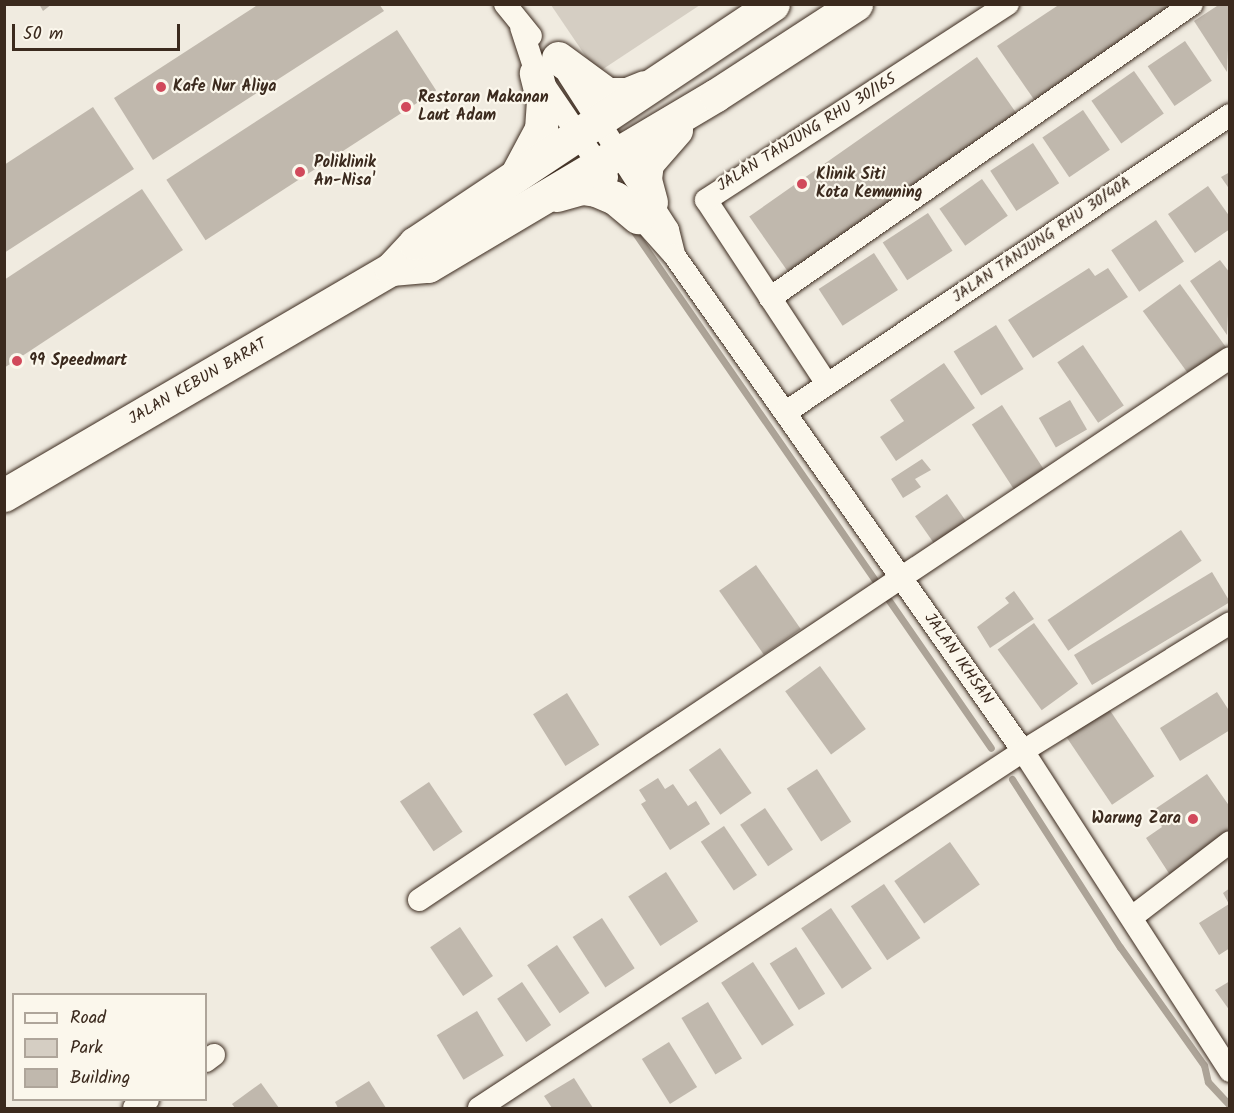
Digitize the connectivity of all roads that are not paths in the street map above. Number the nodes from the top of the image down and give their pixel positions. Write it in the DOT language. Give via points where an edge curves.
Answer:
graph roads {
  1 [pos="505,4"];
  2 [pos="773,4"];
  3 [pos="856,4"];
  4 [pos="1008,4"];
  5 [pos="1192,4"];
  6 [pos="547,66"];
  7 [pos="659,81"];
  8 [pos="716,95"];
  9 [pos="1230,115"];
  10 [pos="589,128"];
  11 [pos="610,159"];
  12 [pos="516,176"];
  13 [pos="645,210"];
  14 [pos="521,212"];
  15 [pos="391,269"];
  16 [pos="770,298"];
  17 [pos="1230,358"];
  18 [pos="827,384"];
  19 [pos="786,412"];
  20 [pos="4,495"];
  21 [pos="896,583"];
  22 [pos="1230,623"];
  23 [pos="1023,752"];
  24 [pos="1230,842"];
  25 [pos="419,900"];
  26 [pos="1132,917"];
  27 [pos="1230,1071"];
  28 [pos="479,1108"];
  1 -- 6 [label="street, JALAN IKHSAN"];
  2 -- 7 [label="main road"];
  3 -- 8 [label="main road"];
  4 -- 16 [label="street, JALAN TANJUNG RHU 30/165" via="709,195 707,206"];
  5 -- 16 [label="street"];
  6 -- 7 [label="main road" via="607,94 627,94"];
  6 -- 10 [label="street, JALAN IKHSAN"];
  6 -- 12 [label="main road" via="541,129"];
  7 -- 10 [label="main road, JALAN KEBUN BARAT"];
  8 -- 11 [label="main road, JALAN KEBUN BARAT"];
  8 -- 13 [label="main road" via="651,156 645,172"];
  9 -- 18 [label="street, JALAN TANJUNG RHU 30/40A"];
  10 -- 11 [label="street, JALAN IKHSAN"];
  10 -- 12 [label="main road, JALAN KEBUN BARAT"];
  11 -- 13 [label="street, JALAN IKHSAN"];
  11 -- 14 [label="main road, JALAN KEBUN BARAT"];
  12 -- 15 [label="main road, JALAN KEBUN BARAT" via="414,243"];
  13 -- 14 [label="main road" via="582,188 563,192"];
  13 -- 19 [label="street, JALAN IKHSAN" via="668,230 674,255"];
  14 -- 15 [label="main road, JALAN KEBUN BARAT" via="428,266"];
  15 -- 20 [label="main road, JALAN KEBUN BARAT"];
  16 -- 18 [label="street, JALAN TANJUNG RHU 30/165"];
  17 -- 21 [label="street"];
  18 -- 19 [label="street, JALAN TANJUNG RHU 30/40A"];
  19 -- 21 [label="street, JALAN IKHSAN"];
  21 -- 23 [label="street, JALAN IKHSAN"];
  21 -- 25 [label="street"];
  22 -- 23 [label="street"];
  23 -- 26 [label="street, JALAN IKHSAN"];
  23 -- 28 [label="street"];
  24 -- 26 [label="street"];
  26 -- 27 [label="street, JALAN IKHSAN"];
}
